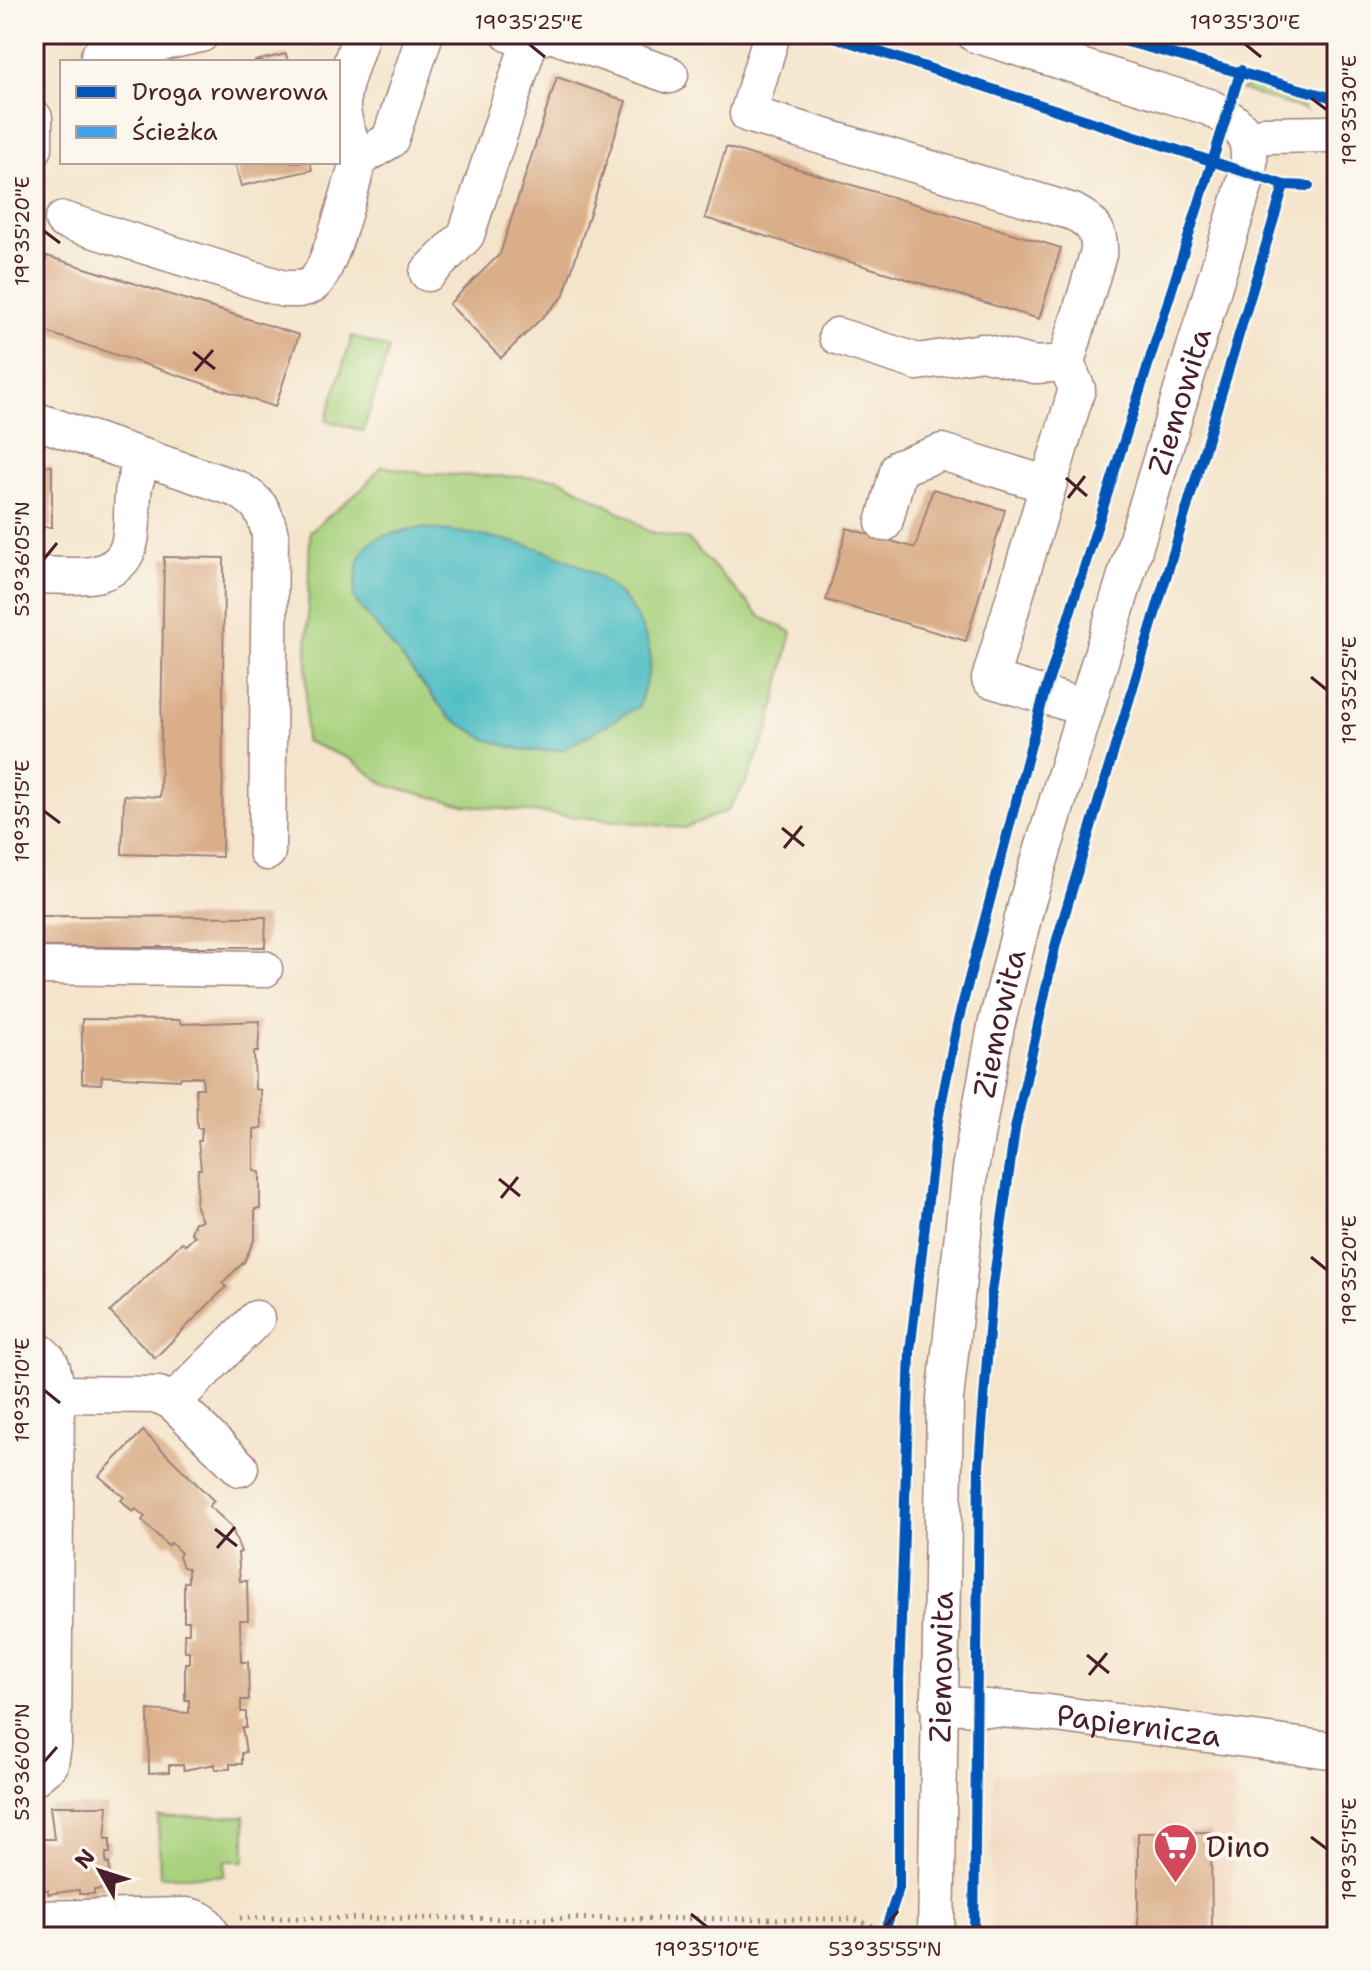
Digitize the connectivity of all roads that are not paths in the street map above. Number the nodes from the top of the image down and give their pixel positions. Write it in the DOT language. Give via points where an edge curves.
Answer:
graph roads {
  1 [pos="201,34"];
  2 [pos="361,34"];
  3 [pos="425,34"];
  4 [pos="772,34"];
  5 [pos="975,34"];
  6 [pos="520,37"];
  7 [pos="99,56"];
  8 [pos="670,75"];
  9 [pos="340,101"];
  10 [pos="340,108"];
  11 [pos="34,118"];
  12 [pos="1331,134"];
  13 [pos="1250,141"];
  14 [pos="34,148"];
  15 [pos="359,159"];
  16 [pos="63,220"];
  17 [pos="428,273"];
  18 [pos="837,336"];
  19 [pos="1066,363"];
  20 [pos="34,420"];
  21 [pos="144,457"];
  22 [pos="1048,485"];
  23 [pos="884,523"];
  24 [pos="34,575"];
  25 [pos="1086,708"];
  26 [pos="267,852"];
  27 [pos="34,966"];
  28 [pos="264,969"];
  29 [pos="256,1319"];
  30 [pos="34,1349"];
  31 [pos="56,1394"];
  32 [pos="173,1402"];
  33 [pos="240,1468"];
  34 [pos="938,1704"];
  35 [pos="1337,1751"];
  36 [pos="34,1777"];
  37 [pos="34,1919"];
  38 [pos="221,1928"];
  39 [pos="936,1937"];
  1 -- 7 [label="street"];
  2 -- 9 [label="street"];
  3 -- 15 [label="street" via="390,140"];
  4 -- 19 [label="street" via="748,114 1073,212 1095,227 1099,251"];
  5 -- 13 [label="street" via="1209,107 1238,123"];
  6 -- 8 [label="street" via="551,34"];
  6 -- 17 [label="street" via="466,235"];
  10 -- 15 [label="street"];
  11 -- 14 [label="street"];
  12 -- 13 [label="street" via="1265,135"];
  13 -- 25 [label="street, Ziemowita" via="1248,173"];
  15 -- 16 [label="street" via="326,264 314,283 300,290"];
  18 -- 19 [label="street" via="918,362 982,352 1035,365"];
  19 -- 22 [label="street" via="1077,389"];
  20 -- 21 [label="street"];
  21 -- 24 [label="street" via="134,486 133,539 126,556 94,575"];
  21 -- 26 [label="street" via="237,489 265,512 270,535"];
  22 -- 23 [label="street" via="942,452 899,468"];
  22 -- 25 [label="street" via="990,679"];
  25 -- 34 [label="street, Ziemowita" via="996,1026 970,1169 945,1399"];
  27 -- 28 [label="street"];
  29 -- 32 [label="street"];
  30 -- 31 [label="street" via="54,1368"];
  31 -- 32 [label="street" via="159,1395"];
  31 -- 36 [label="street" via="53,1745 50,1764"];
  32 -- 33 [label="street"];
  34 -- 35 [label="street, Papiernicza"];
  34 -- 39 [label="street, Ziemowita"];
  37 -- 38 [label="street" via="187,1916"];
}
